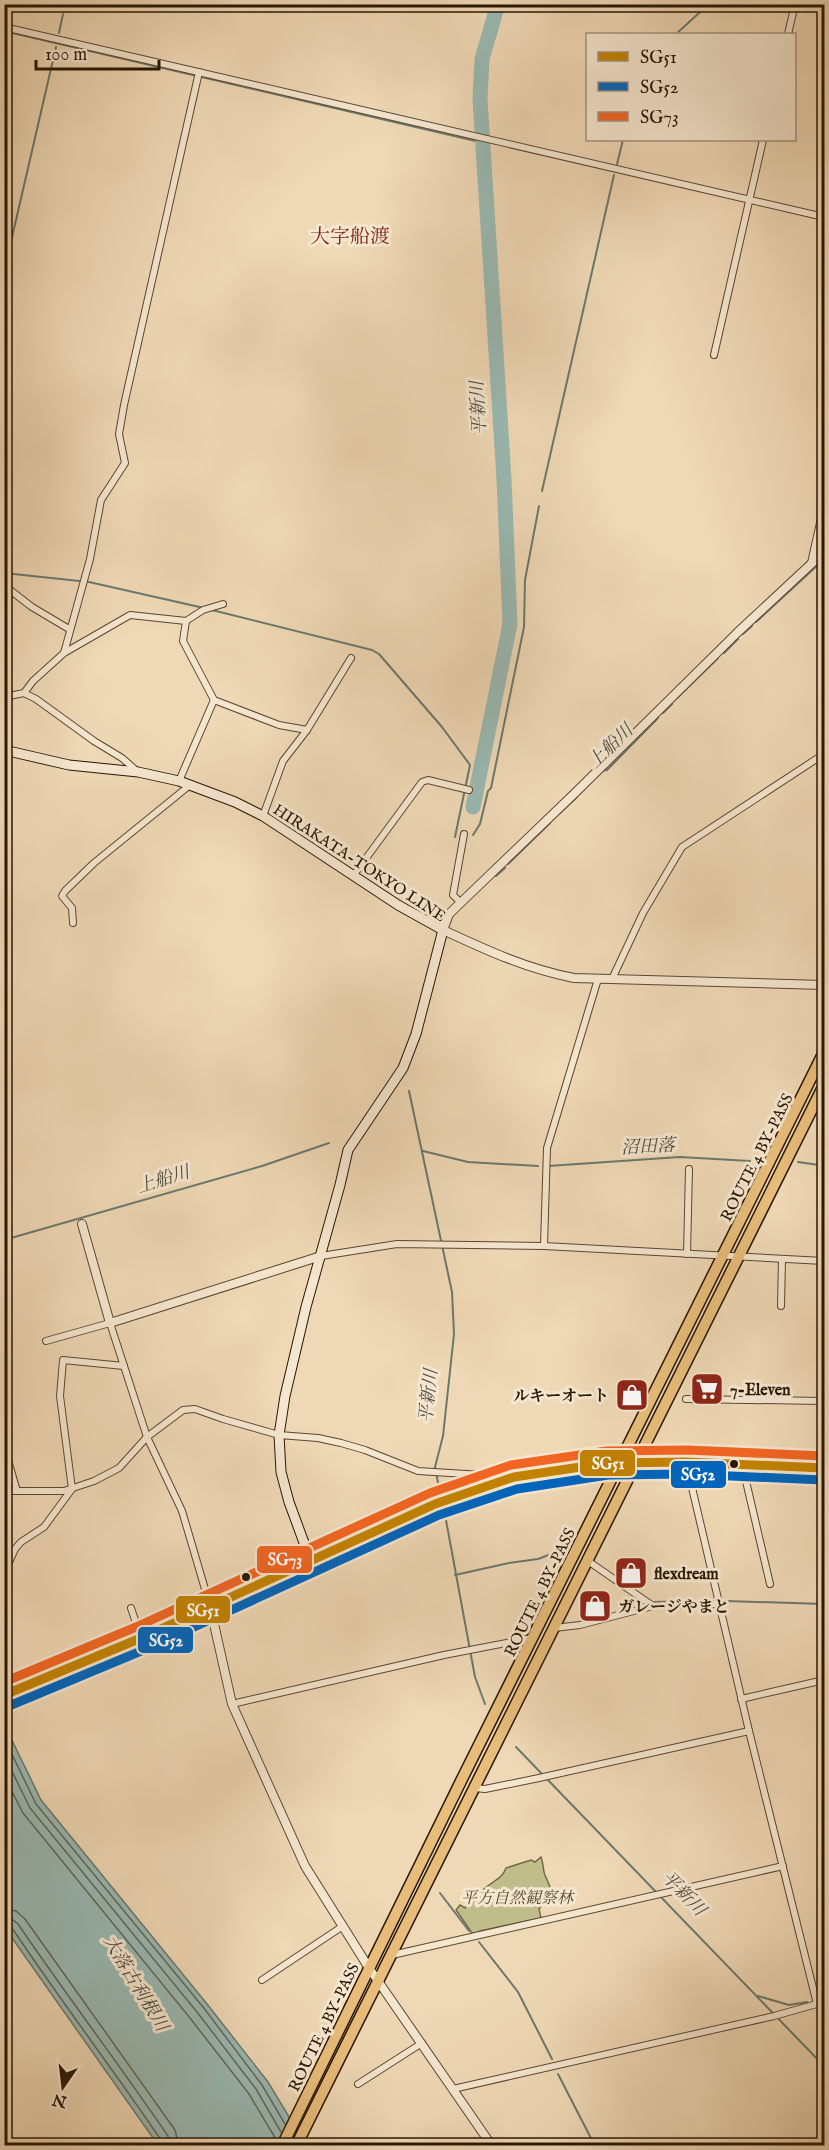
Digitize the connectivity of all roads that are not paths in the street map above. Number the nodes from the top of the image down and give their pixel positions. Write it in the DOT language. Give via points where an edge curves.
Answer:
graph roads {
  1 [pos="795,4"];
  2 [pos="4,27"];
  3 [pos="788,33"];
  4 [pos="199,72"];
  5 [pos="763,141"];
  6 [pos="748,200"];
  7 [pos="825,217"];
  8 [pos="714,355"];
  9 [pos="825,505"];
  10 [pos="825,552"];
  11 [pos="811,564"];
  12 [pos="6,587"];
  13 [pos="224,604"];
  14 [pos="186,621"];
  15 [pos="69,629"];
  16 [pos="64,653"];
  17 [pos="351,658"];
  18 [pos="24,693"];
  19 [pos="4,697"];
  20 [pos="214,700"];
  21 [pos="307,730"];
  22 [pos="4,750"];
  23 [pos="824,756"];
  24 [pos="138,772"];
  25 [pos="179,781"];
  26 [pos="190,785"];
  27 [pos="469,790"];
  28 [pos="263,816"];
  29 [pos="464,834"];
  30 [pos="352,876"];
  31 [pos="461,903"];
  32 [pos="72,923"];
  33 [pos="443,930"];
  34 [pos="598,979"];
  35 [pos="612,979"];
  36 [pos="825,985"];
  37 [pos="825,1052"];
  38 [pos="825,1085"];
  39 [pos="689,1168"];
  40 [pos="82,1224"];
  41 [pos="825,1245"];
  42 [pos="544,1246"];
  43 [pos="687,1254"];
  44 [pos="321,1256"];
  45 [pos="723,1256"];
  46 [pos="739,1257"];
  47 [pos="782,1259"];
  48 [pos="824,1261"];
  49 [pos="781,1306"];
  50 [pos="110,1323"];
  51 [pos="46,1341"];
  52 [pos="124,1366"];
  53 [pos="686,1399"];
  54 [pos="824,1401"];
  55 [pos="279,1435"];
  56 [pos="147,1437"];
  57 [pos="4,1447"];
  58 [pos="620,1462"];
  59 [pos="636,1462"];
  60 [pos="686,1462"];
  61 [pos="742,1464"];
  62 [pos="822,1468"];
  63 [pos="492,1483"];
  64 [pos="72,1489"];
  65 [pos="4,1491"];
  66 [pos="17,1491"];
  67 [pos="310,1559"];
  68 [pos="588,1562"];
  69 [pos="4,1573"];
  70 [pos="770,1584"];
  71 [pos="720,1604"];
  72 [pos="652,1605"];
  73 [pos="210,1606"];
  74 [pos="131,1608"];
  75 [pos="554,1628"];
  76 [pos="141,1638"];
  77 [pos="533,1638"];
  78 [pos="4,1675"];
  79 [pos="825,1680"];
  80 [pos="8,1693"];
  81 [pos="741,1699"];
  82 [pos="232,1704"];
  83 [pos="749,1731"];
  84 [pos="475,1788"];
  85 [pos="783,1866"];
  86 [pos="343,1926"];
  87 [pos="392,1955"];
  88 [pos="369,1968"];
  89 [pos="262,1980"];
  90 [pos="378,1981"];
  91 [pos="821,2003"];
  92 [pos="422,2043"];
  93 [pos="358,2084"];
  94 [pos="453,2088"];
  95 [pos="282,2145"];
  96 [pos="296,2145"];
  97 [pos="492,2145"];
  1 -- 3 [label="street"];
  2 -- 4 [label="street"];
  4 -- 6 [label="street"];
  4 -- 15 [label="street" via="124,405 119,434 125,463 101,500 90,559"];
  5 -- 6 [label="street"];
  6 -- 7 [label="street"];
  6 -- 8 [label="street"];
  9 -- 11 [label="street"];
  10 -- 11 [label="street"];
  11 -- 31 [label="street"];
  12 -- 15 [label="street"];
  13 -- 14 [label="street" via="203,610"];
  14 -- 16 [label="street" via="130,615"];
  14 -- 20 [label="street" via="183,641"];
  15 -- 16 [label="street"];
  16 -- 18 [label="street"];
  17 -- 21 [label="street"];
  18 -- 19 [label="street"];
  18 -- 24 [label="street"];
  20 -- 21 [label="street"];
  20 -- 25 [label="street"];
  21 -- 28 [label="street" via="283,761"];
  22 -- 24 [label="main road, HIRAKATA-TOKYO LINE" via="69,765"];
  23 -- 35 [label="street" via="682,847 643,913"];
  24 -- 25 [label="main road, HIRAKATA-TOKYO LINE"];
  25 -- 26 [label="main road, HIRAKATA-TOKYO LINE"];
  26 -- 28 [label="main road, HIRAKATA-TOKYO LINE"];
  26 -- 32 [label="street" via="65,891 63,897 72,908"];
  27 -- 30 [label="street" via="422,782"];
  28 -- 30 [label="main road, HIRAKATA-TOKYO LINE"];
  29 -- 31 [label="street" via="453,895"];
  30 -- 33 [label="main road, HIRAKATA-TOKYO LINE"];
  31 -- 33 [label="street" via="449,914"];
  33 -- 34 [label="street" via="503,958 545,972"];
  33 -- 44 [label="main road, HIRAKATA-TOKYO LINE" via="416,1034 403,1068 350,1144"];
  34 -- 35 [label="street"];
  34 -- 42 [label="street" via="547,1148"];
  35 -- 36 [label="street"];
  37 -- 45 [label="main road, ROUTE 4 BY-PASS"];
  38 -- 46 [label="main road, ROUTE 4 BY-PASS"];
  39 -- 43 [label="street"];
  40 -- 50 [label="street"];
  41 -- 48 [label="street"];
  42 -- 43 [label="street"];
  42 -- 44 [label="street" via="396,1244"];
  43 -- 45 [label="street"];
  44 -- 50 [label="street"];
  44 -- 55 [label="main road, HIRAKATA-TOKYO LINE"];
  45 -- 46 [label="street"];
  45 -- 58 [label="main road, ROUTE 4 BY-PASS"];
  46 -- 47 [label="street"];
  46 -- 59 [label="main road, ROUTE 4 BY-PASS"];
  47 -- 48 [label="street"];
  47 -- 49 [label="street"];
  48 -- 54 [label="street"];
  50 -- 51 [label="street"];
  50 -- 52 [label="street"];
  52 -- 56 [label="street"];
  52 -- 64 [label="street" via="63,1360 60,1396"];
  53 -- 54 [label="street"];
  54 -- 62 [label="street"];
  55 -- 56 [label="street" via="195,1409 183,1410"];
  55 -- 63 [label="street" via="342,1443 418,1471 482,1475"];
  55 -- 67 [label="main road, HIRAKATA-TOKYO LINE" via="281,1472"];
  56 -- 64 [label="street" via="119,1468"];
  56 -- 73 [label="street" via="182,1511"];
  57 -- 66 [label="street"];
  58 -- 59 [label="main road"];
  58 -- 63 [label="main road" via="560,1468"];
  58 -- 77 [label="main road, ROUTE 4 BY-PASS"];
  59 -- 60 [label="main road"];
  59 -- 68 [label="main road, ROUTE 4 BY-PASS"];
  60 -- 61 [label="main road"];
  60 -- 71 [label="street"];
  61 -- 62 [label="main road"];
  61 -- 70 [label="street"];
  63 -- 67 [label="main road"];
  64 -- 66 [label="street"];
  64 -- 69 [label="street" via="44,1527 15,1549"];
  65 -- 66 [label="street"];
  67 -- 73 [label="main road"];
  68 -- 72 [label="street"];
  68 -- 75 [label="main road, ROUTE 4 BY-PASS"];
  71 -- 72 [label="street"];
  71 -- 81 [label="street"];
  72 -- 75 [label="street" via="580,1625"];
  73 -- 76 [label="main road"];
  73 -- 82 [label="street"];
  74 -- 76 [label="street"];
  75 -- 84 [label="main road, ROUTE 4 BY-PASS"];
  76 -- 80 [label="main road"];
  77 -- 82 [label="street"];
  77 -- 88 [label="main road, ROUTE 4 BY-PASS"];
  78 -- 80 [label="street"];
  79 -- 81 [label="street"];
  81 -- 83 [label="street"];
  82 -- 86 [label="street" via="305,1866"];
  83 -- 84 [label="street" via="551,1776"];
  83 -- 85 [label="street"];
  84 -- 87 [label="main road, ROUTE 4 BY-PASS"];
  85 -- 87 [label="street"];
  85 -- 91 [label="street"];
  86 -- 88 [label="street"];
  86 -- 89 [label="street"];
  87 -- 90 [label="main road, ROUTE 4 BY-PASS"];
  88 -- 90 [label="street"];
  88 -- 95 [label="main road, ROUTE 4 BY-PASS"];
  90 -- 92 [label="street"];
  90 -- 96 [label="main road, ROUTE 4 BY-PASS"];
  91 -- 94 [label="street"];
  92 -- 93 [label="street"];
  92 -- 94 [label="street"];
  94 -- 97 [label="street"];
}
